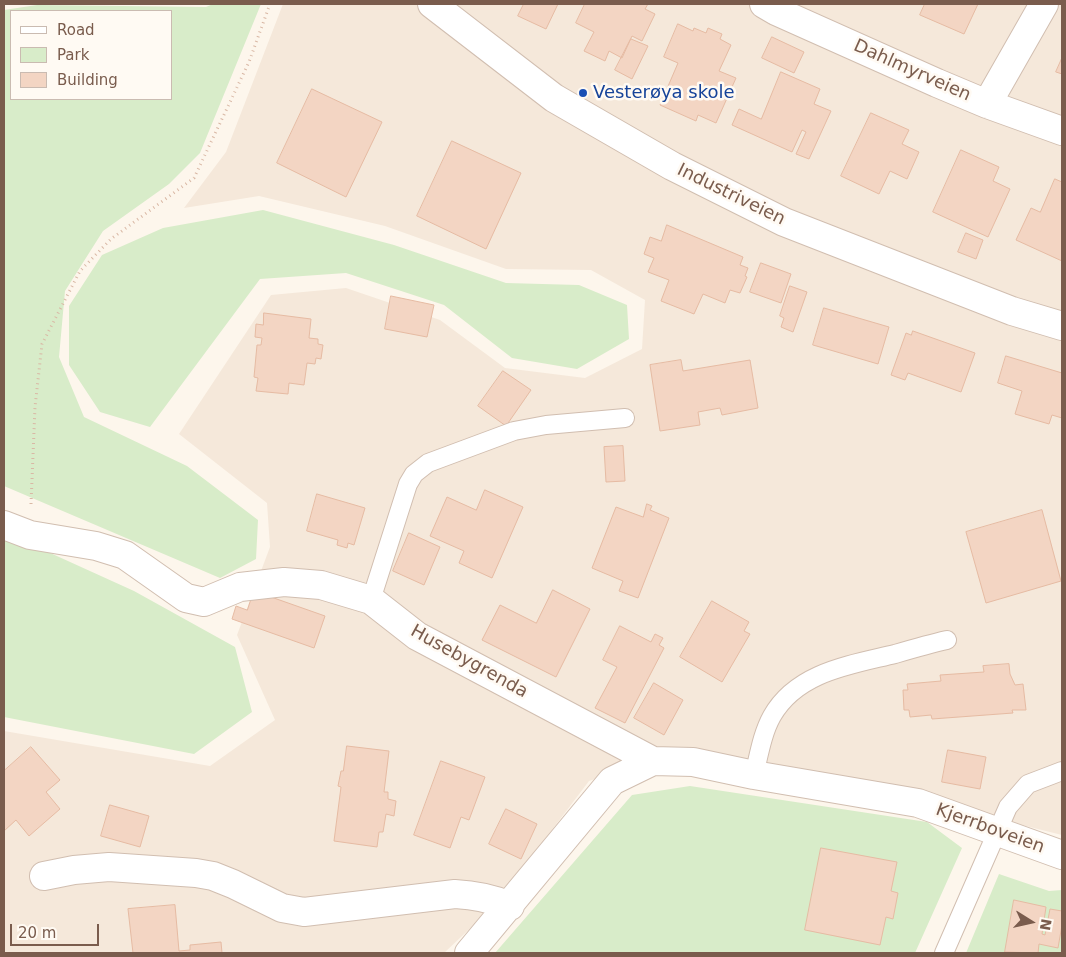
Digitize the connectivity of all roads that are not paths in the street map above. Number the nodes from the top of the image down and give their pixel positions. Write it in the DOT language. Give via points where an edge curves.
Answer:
graph roads {
  1 [pos="432,4"];
  2 [pos="764,4"];
  3 [pos="1044,4"];
  4 [pos="987,104"];
  5 [pos="1062,131"];
  6 [pos="1062,326"];
  7 [pos="625,418"];
  8 [pos="4,525"];
  9 [pos="371,600"];
  10 [pos="947,640"];
  11 [pos="653,761"];
  12 [pos="1062,771"];
  13 [pos="754,775"];
  14 [pos="918,803"];
  15 [pos="998,831"];
  16 [pos="1062,855"];
  17 [pos="44,876"];
  18 [pos="510,906"];
  19 [pos="470,953"];
  20 [pos="944,953"];
  1 -- 6 [label="street, Industriveien" via="554,98 672,166 784,222 1012,311"];
  2 -- 4 [label="street, Dahlmyrveien"];
  3 -- 4 [label="street"];
  4 -- 5 [label="street, Dahlmyrveien"];
  7 -- 9 [label="lane" via="514,431 428,463 414,474 408,484"];
  8 -- 9 [label="street, Husebygrenda" via="30,535 96,546 125,556 186,598 204,602 240,587 284,582 321,585"];
  9 -- 11 [label="street, Husebygrenda" via="417,636"];
  10 -- 13 [label="lane" via="844,665 824,672 795,689 780,704 767,726"];
  11 -- 13 [label="street, Husebygrenda" via="693,762"];
  11 -- 18 [label="street, Husebygrenda" via="612,781"];
  12 -- 15 [label="lane" via="1028,784 1008,807"];
  13 -- 14 [label="street, Husebygrenda"];
  14 -- 15 [label="street, Kjerrboveien"];
  15 -- 16 [label="street, Kjerrboveien"];
  15 -- 20 [label="lane"];
  17 -- 18 [label="street" via="109,867 196,873 233,884 282,908 304,912 455,894 487,897"];
  18 -- 19 [label="street, Husebygrenda"];
}
